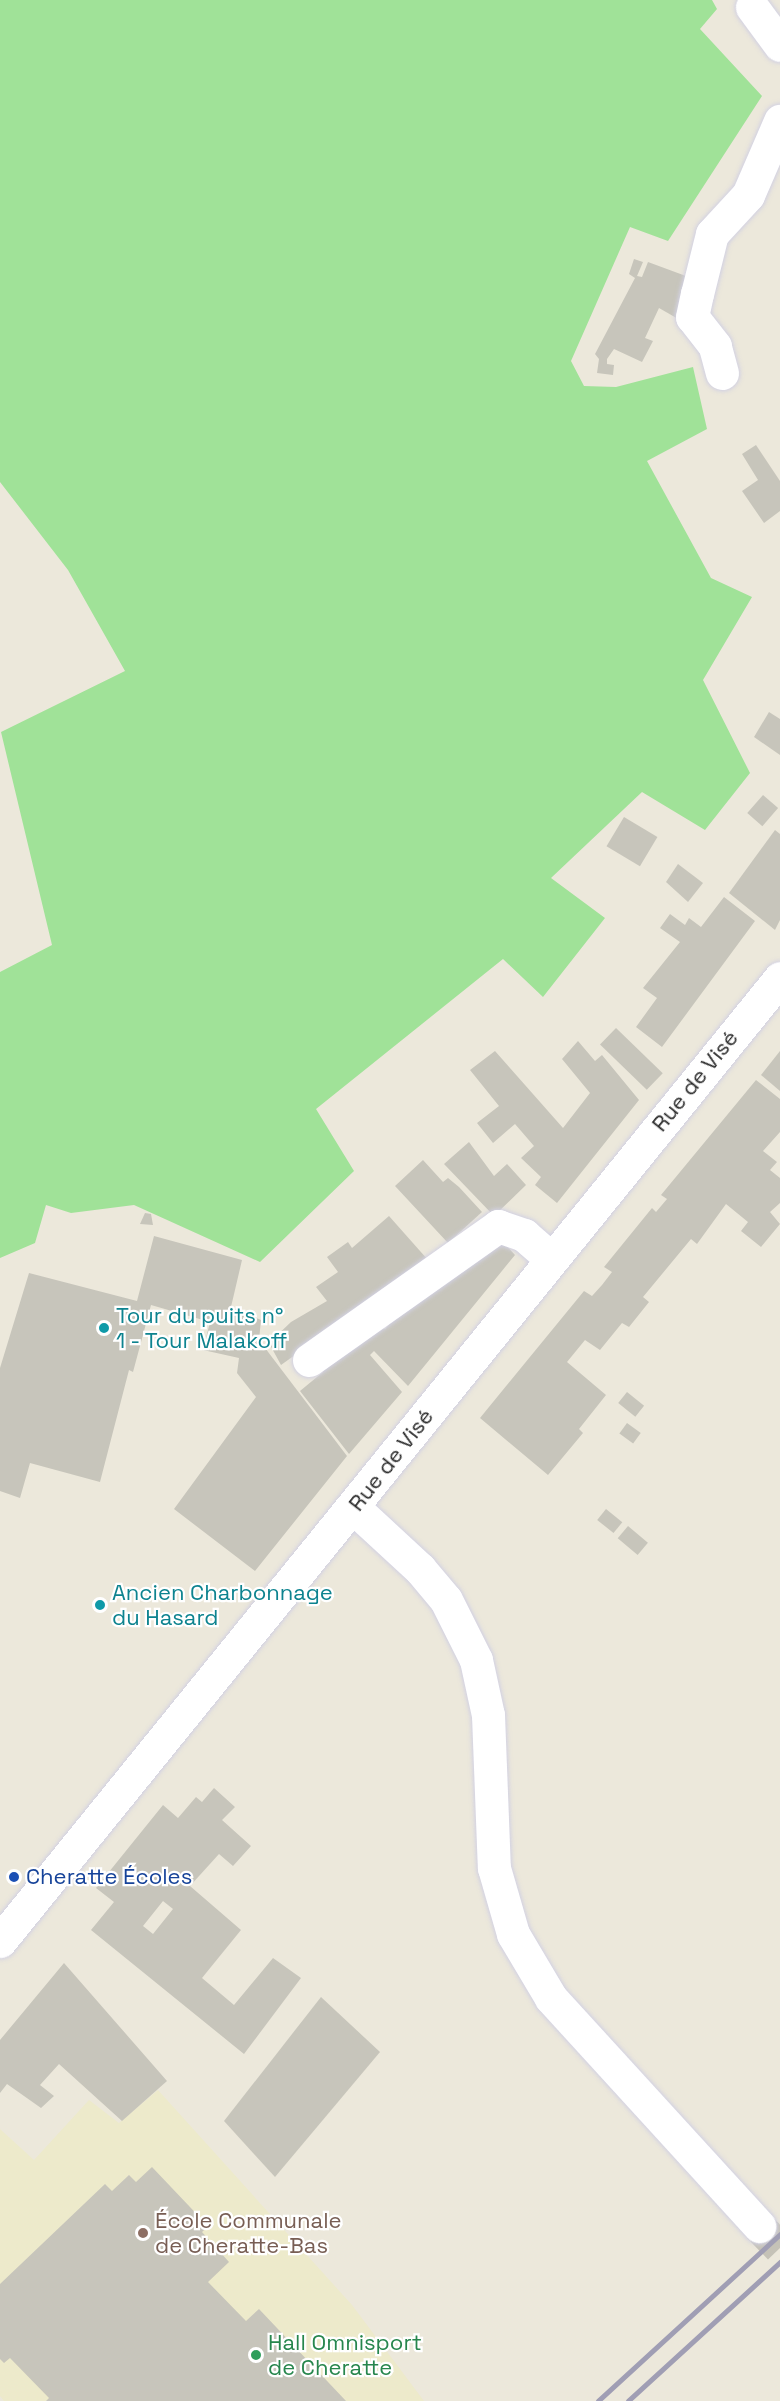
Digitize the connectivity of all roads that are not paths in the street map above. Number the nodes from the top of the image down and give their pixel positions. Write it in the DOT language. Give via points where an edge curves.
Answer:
graph roads {
  1 [pos="752,7"];
  2 [pos="780,45"];
  3 [pos="780,121"];
  4 [pos="722,373"];
  5 [pos="780,978"];
  6 [pos="550,1258"];
  7 [pos="309,1360"];
  8 [pos="354,1508"];
  9 [pos="0,1941"];
  10 [pos="759,2226"];
  1 -- 2 [label="street"];
  3 -- 4 [label="street" via="748,195 712,234 697,294 692,316 715,346"];
  5 -- 6 [label="street, Rue de Visé"];
  6 -- 7 [label="street" via="525,1235 498,1226"];
  6 -- 8 [label="street, Rue de Visé"];
  8 -- 9 [label="street, Rue de Visé"];
  8 -- 10 [label="street" via="420,1569 446,1600 476,1660 488,1715 494,1868 513,1934 552,1998"];
}
